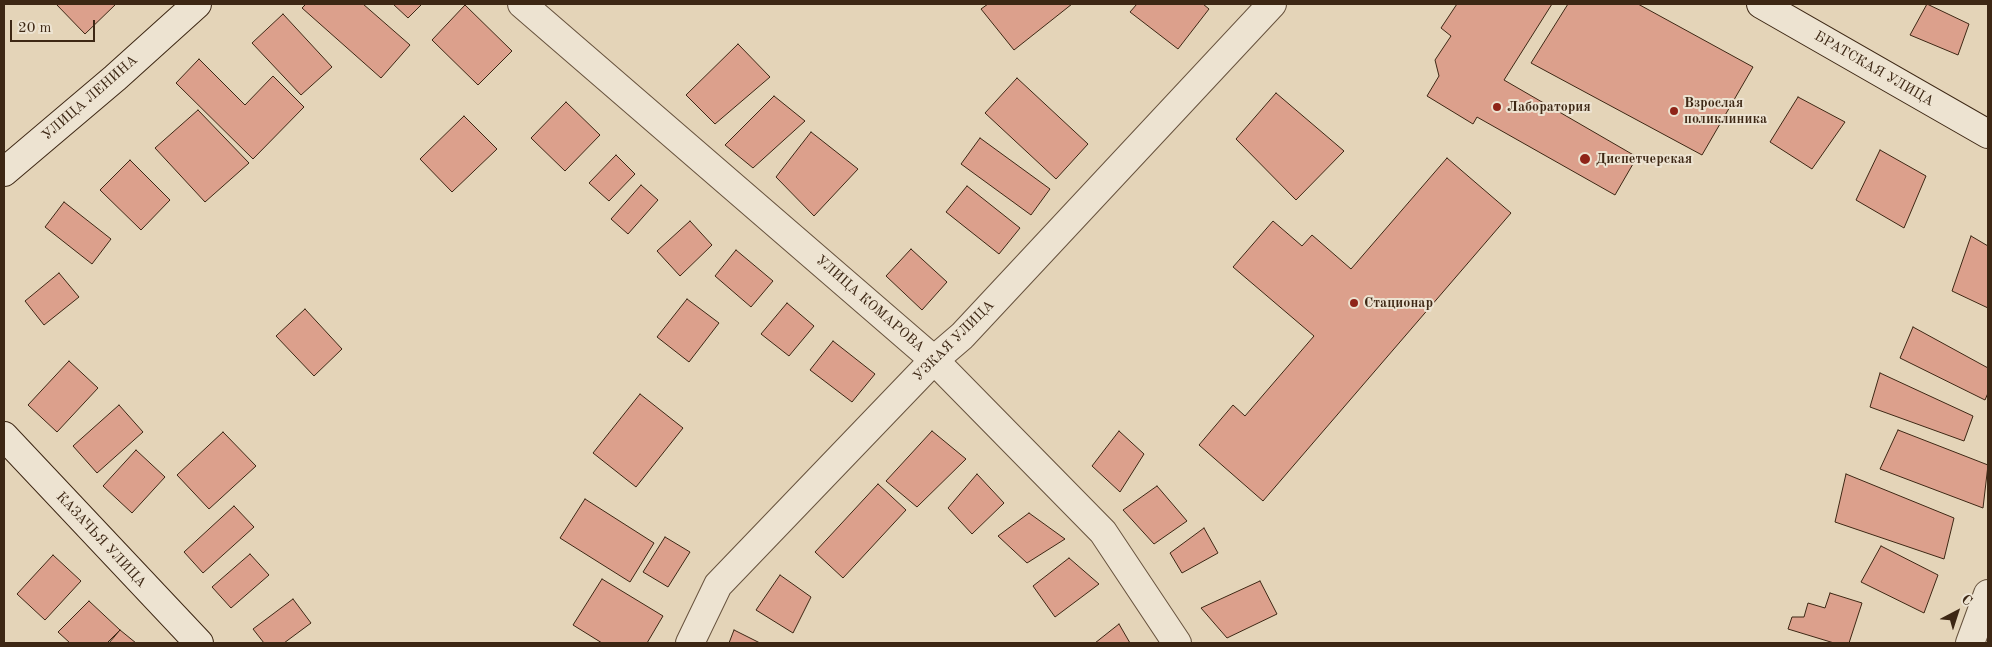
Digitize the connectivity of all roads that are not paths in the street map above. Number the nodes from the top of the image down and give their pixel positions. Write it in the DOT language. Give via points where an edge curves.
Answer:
graph roads {
  1 [pos="197,4"];
  2 [pos="522,4"];
  3 [pos="1272,4"];
  4 [pos="1761,4"];
  5 [pos="1988,134"];
  6 [pos="4,172"];
  7 [pos="934,360"];
  8 [pos="4,436"];
  9 [pos="1988,594"];
  10 [pos="199,643"];
  11 [pos="690,643"];
  12 [pos="1177,643"];
  13 [pos="1970,643"];
  1 -- 6 [label="street, УЛИЦА ЛЕНИНА"];
  2 -- 7 [label="street, УЛИЦА КОМАРОВА"];
  3 -- 7 [label="street, УЗКАЯ УЛИЦА" via="962,336"];
  4 -- 5 [label="street, БРАТСКАЯ УЛИЦА"];
  7 -- 11 [label="street, УЗКАЯ УЛИЦА" via="718,585"];
  7 -- 12 [label="street, УЛИЦА КОМАРОВА" via="1103,532"];
  8 -- 10 [label="street, КАЗАЧЬЯ УЛИЦА"];
  9 -- 13 [label="street"];
}
